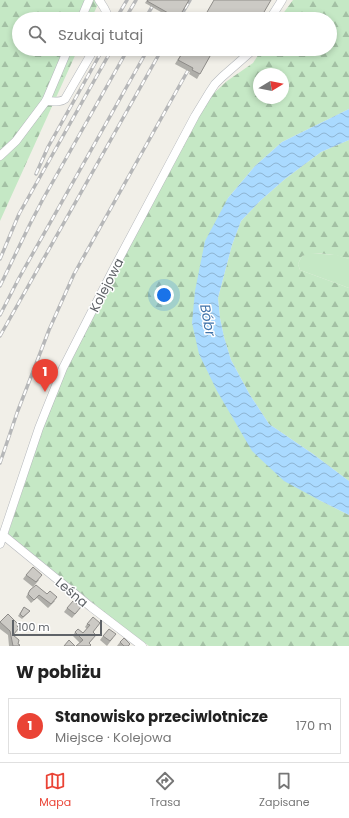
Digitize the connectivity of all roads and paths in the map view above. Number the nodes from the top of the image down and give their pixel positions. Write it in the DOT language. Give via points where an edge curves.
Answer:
graph roads {
  1 [pos="89,0"];
  2 [pos="99,0"];
  3 [pos="282,0"];
  4 [pos="84,12"];
  5 [pos="106,12"];
  6 [pos="274,12"];
  7 [pos="65,56"];
  8 [pos="90,56"];
  9 [pos="246,56"];
  10 [pos="46,101"];
  11 [pos="0,156"];
  12 [pos="3,535"];
  13 [pos="0,544"];
  14 [pos="139,645"];
  1 -- 4 [label="street"];
  2 -- 5 [label="street"];
  3 -- 6 [label="street"];
  7 -- 10 [label="street"];
  8 -- 10 [label="street" via="65,99 62,102"];
  9 -- 12 [label="street, Kolejowa" via="222,77 195,116 63,368 39,428"];
  10 -- 11 [label="street" via="16,140"];
  12 -- 13 [label="street, Kolejowa"];
  12 -- 14 [label="street, Leśna"];
}
